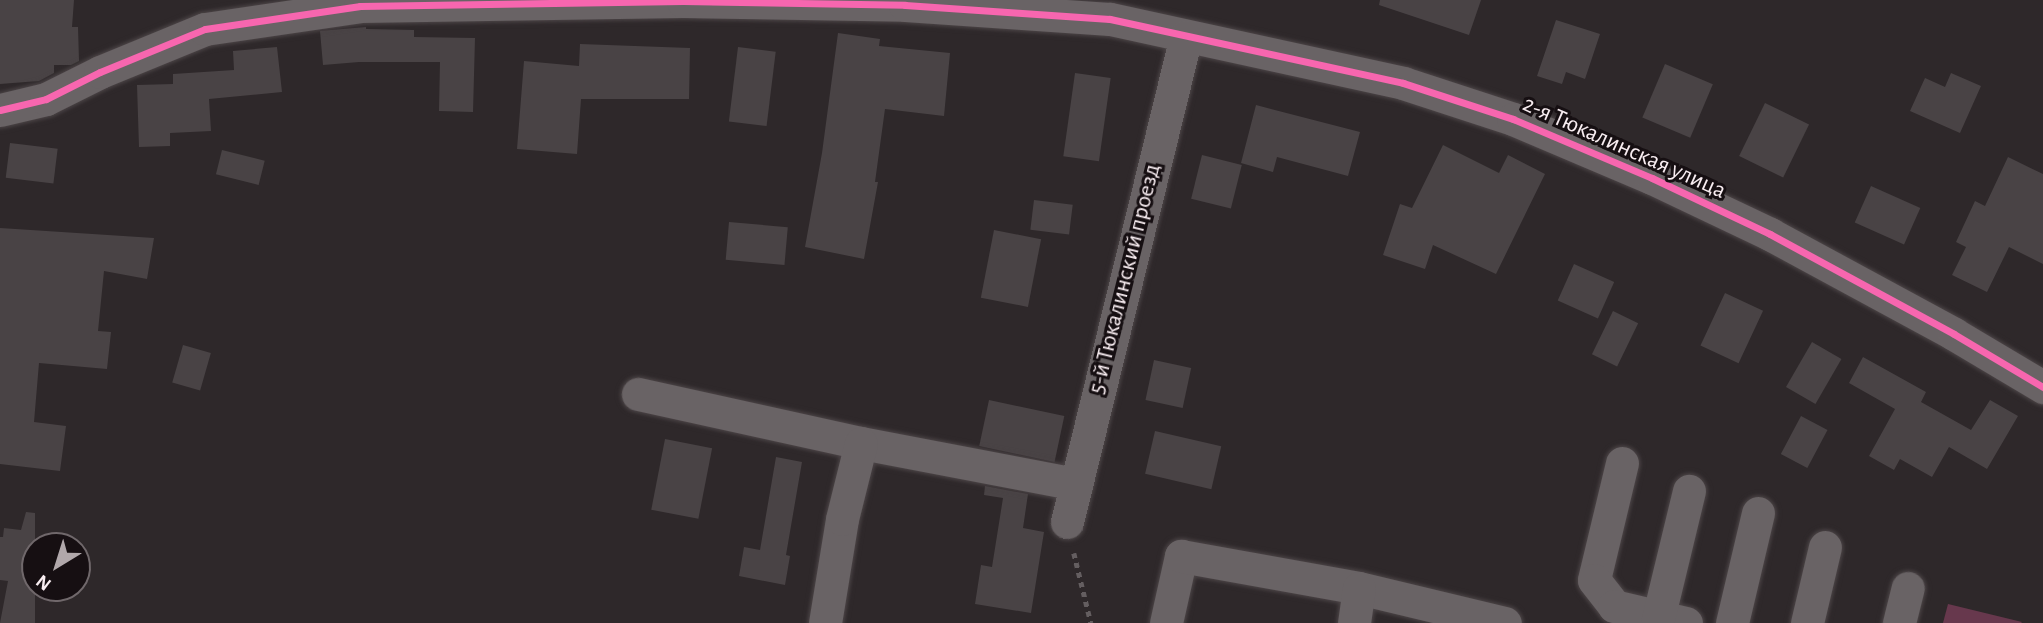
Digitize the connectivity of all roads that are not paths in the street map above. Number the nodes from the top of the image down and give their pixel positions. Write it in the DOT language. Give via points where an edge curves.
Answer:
graph roads {
  1 [pos="361,3"];
  2 [pos="1112,10"];
  3 [pos="1186,36"];
  4 [pos="0,110"];
  5 [pos="2043,387"];
  6 [pos="638,394"];
  7 [pos="861,443"];
  8 [pos="1622,463"];
  9 [pos="1076,484"];
  10 [pos="1689,491"];
  11 [pos="1758,513"];
  12 [pos="1067,522"];
  13 [pos="1825,547"];
  14 [pos="1908,587"];
  15 [pos="1359,588"];
  16 [pos="1668,621"];
  17 [pos="825,623"];
  18 [pos="1166,623"];
  19 [pos="1354,623"];
  20 [pos="1505,623"];
  21 [pos="1732,623"];
  22 [pos="1807,623"];
  23 [pos="1899,623"];
  1 -- 2 [label="street, 2-я Тюкалинская улица" via="682,1"];
  1 -- 4 [label="street, 2-я Тюкалинская улица" via="205,29 46,99"];
  2 -- 3 [label="street, 2-я Тюкалинская улица"];
  3 -- 5 [label="street, 2-я Тюкалинская улица" via="1403,83 1513,119 1770,234"];
  3 -- 9 [label="street, 5-й Тюкалинский проезд"];
  6 -- 7 [label="street"];
  7 -- 9 [label="street"];
  7 -- 17 [label="street" via="842,519"];
  8 -- 16 [label="street" via="1594,580 1614,606"];
  9 -- 12 [label="street, 5-й Тюкалинский проезд"];
  10 -- 16 [label="street"];
  11 -- 21 [label="street"];
  13 -- 22 [label="street"];
  14 -- 23 [label="street"];
  15 -- 18 [label="street" via="1181,556"];
  15 -- 19 [label="street"];
  15 -- 20 [label="street"];
}
